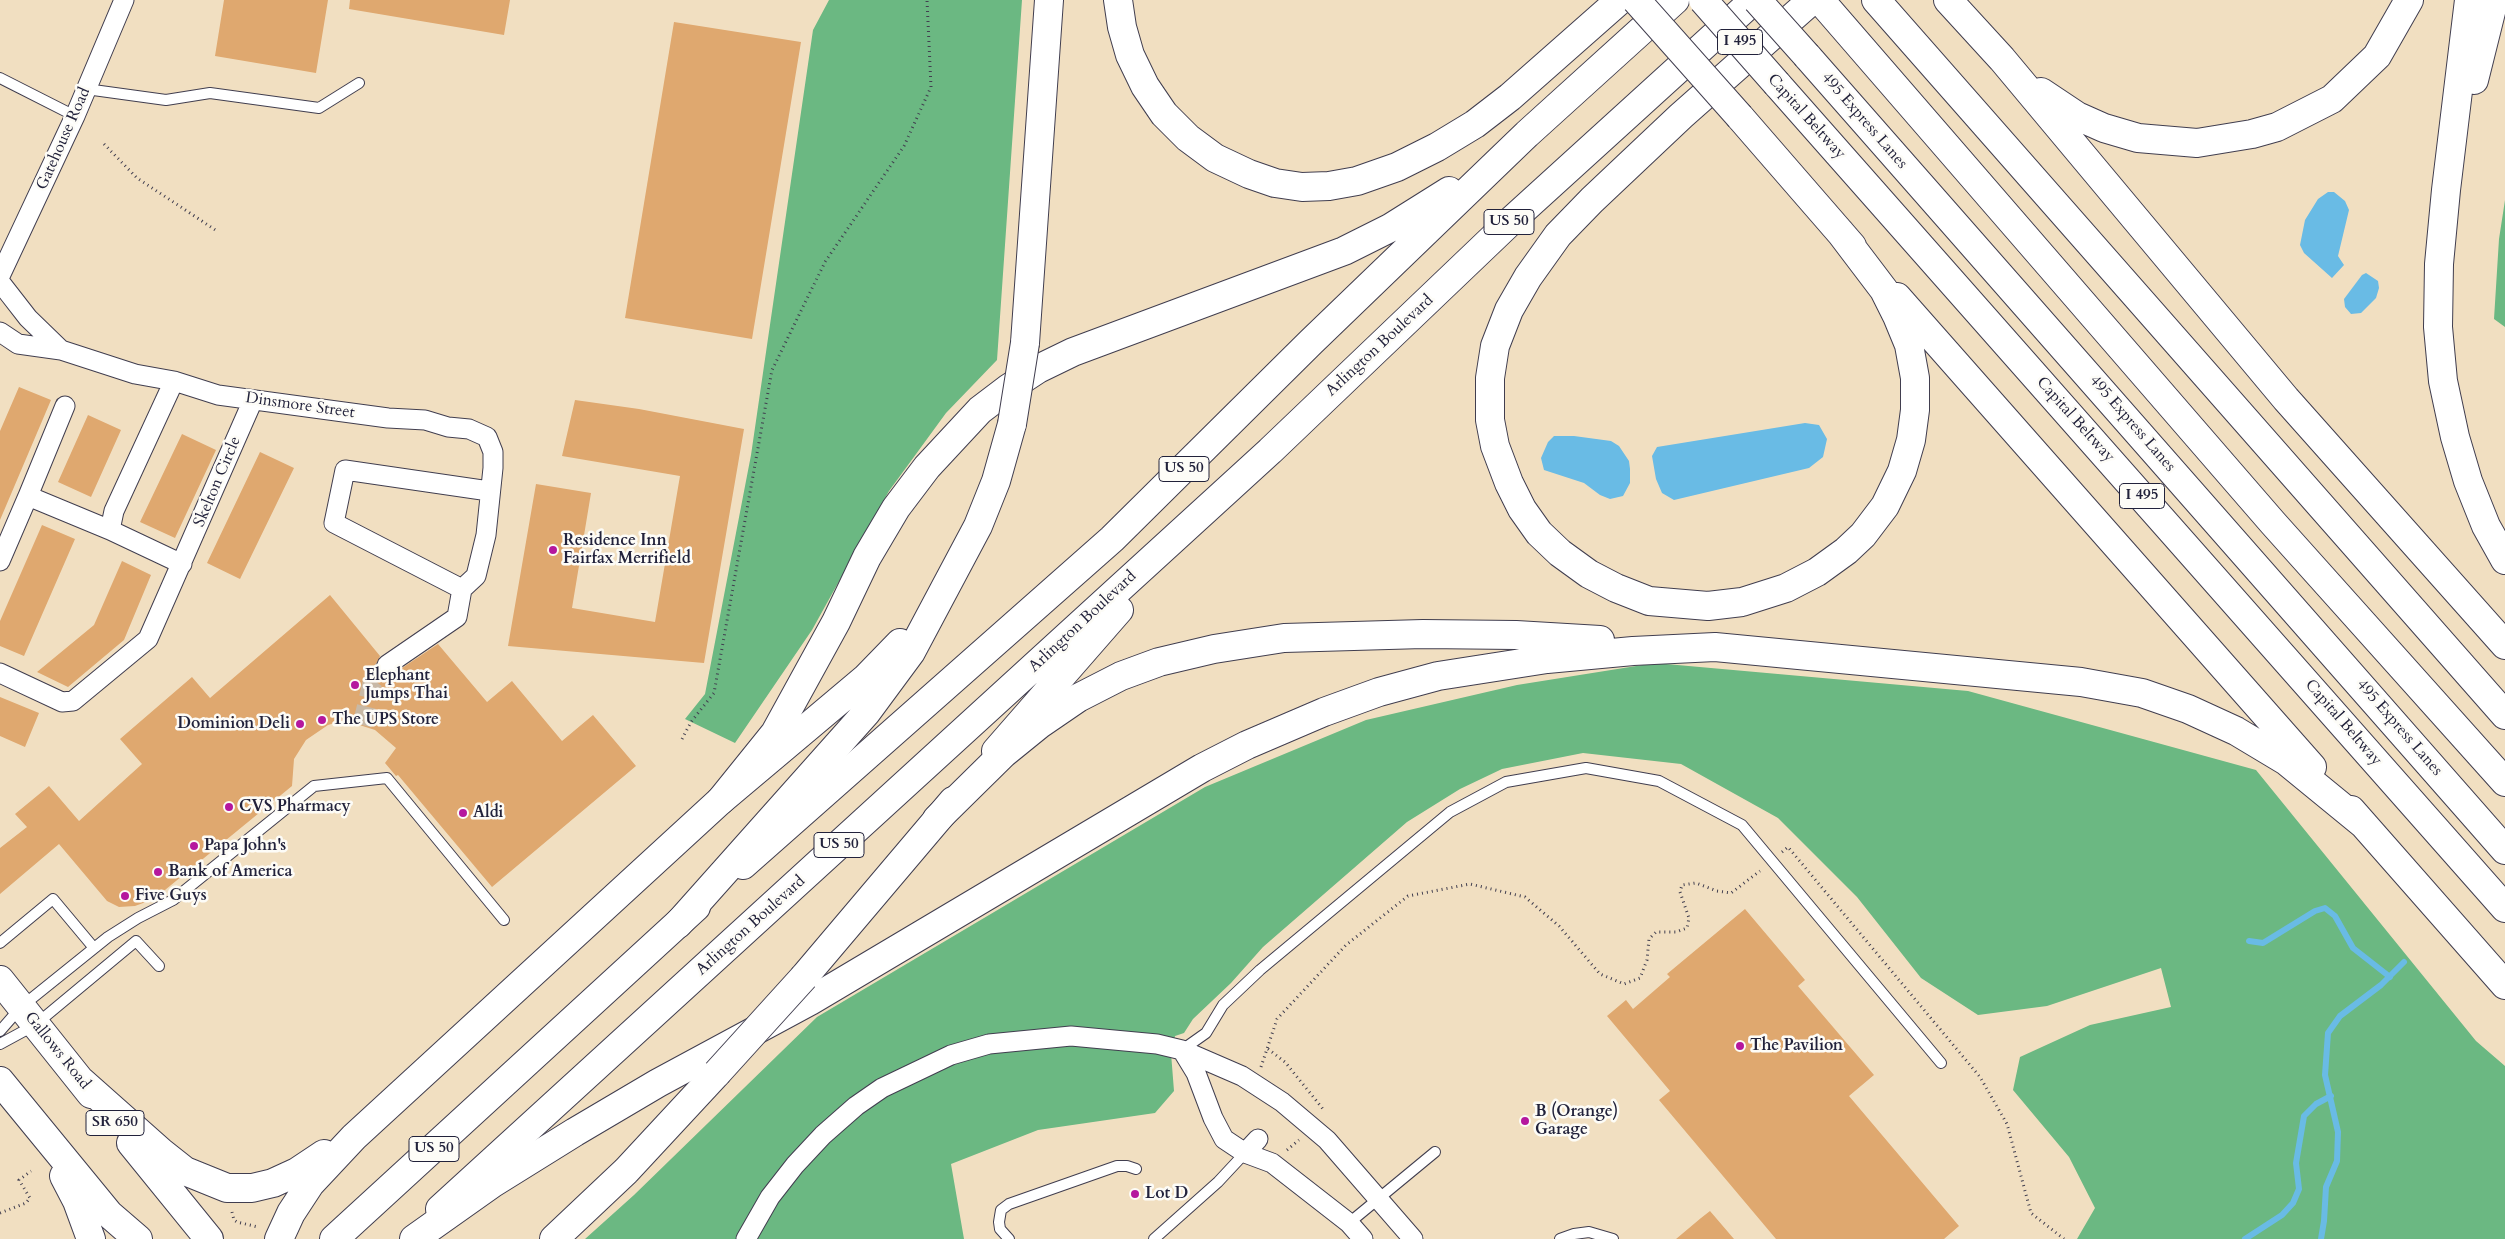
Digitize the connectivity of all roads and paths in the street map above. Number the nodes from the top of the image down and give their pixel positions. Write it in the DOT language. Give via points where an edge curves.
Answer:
graph roads {
  1 [pos="124,0"];
  2 [pos="927,0"];
  3 [pos="1049,0"];
  4 [pos="1118,0"];
  5 [pos="1620,0"];
  6 [pos="1636,0"];
  7 [pos="1675,0"];
  8 [pos="1703,0"];
  9 [pos="1756,0"];
  10 [pos="1812,0"];
  11 [pos="1820,0"];
  12 [pos="1876,0"];
  13 [pos="1948,0"];
  14 [pos="2409,0"];
  15 [pos="2469,0"];
  16 [pos="2494,0"];
  17 [pos="2002,59"];
  18 [pos="0,78"];
  19 [pos="359,83"];
  20 [pos="86,89"];
  21 [pos="75,116"];
  22 [pos="1527,134"];
  23 [pos="104,144"];
  24 [pos="2446,190"];
  25 [pos="217,231"];
  26 [pos="1840,232"];
  27 [pos="0,276"];
  28 [pos="0,282"];
  29 [pos="0,332"];
  30 [pos="61,350"];
  31 [pos="174,381"];
  32 [pos="253,400"];
  33 [pos="65,406"];
  34 [pos="1270,450"];
  35 [pos="489,491"];
  36 [pos="28,496"];
  37 [pos="110,530"];
  38 [pos="2505,560"];
  39 [pos="0,561"];
  40 [pos="182,564"];
  41 [pos="462,589"];
  42 [pos="933,608"];
  43 [pos="1715,646"];
  44 [pos="2505,646"];
  45 [pos="387,665"];
  46 [pos="0,673"];
  47 [pos="2505,715"];
  48 [pos="682,739"];
  49 [pos="2505,782"];
  50 [pos="721,800"];
  51 [pos="938,819"];
  52 [pos="2363,824"];
  53 [pos="2505,850"];
  54 [pos="1772,861"];
  55 [pos="2505,908"];
  56 [pos="504,920"];
  57 [pos="678,924"];
  58 [pos="0,944"];
  59 [pos="94,948"];
  60 [pos="159,966"];
  61 [pos="0,980"];
  62 [pos="2505,985"];
  63 [pos="28,1016"];
  64 [pos="0,1031"];
  65 [pos="0,1044"];
  66 [pos="1268,1049"];
  67 [pos="1182,1050"];
  68 [pos="1941,1063"];
  69 [pos="0,1081"];
  70 [pos="81,1081"];
  71 [pos="1252,1083"];
  72 [pos="383,1109"];
  73 [pos="1326,1113"];
  74 [pos="40,1130"];
  75 [pos="1258,1139"];
  76 [pos="1435,1152"];
  77 [pos="1244,1153"];
  78 [pos="1136,1169"];
  79 [pos="31,1172"];
  80 [pos="1379,1199"];
  81 [pos="232,1209"];
  82 [pos="0,1213"];
  83 [pos="109,1214"];
  84 [pos="1349,1223"];
  85 [pos="270,1234"];
  86 [pos="90,1239"];
  87 [pos="130,1239"];
  88 [pos="138,1239"];
  89 [pos="208,1239"];
  90 [pos="334,1239"];
  91 [pos="407,1239"];
  92 [pos="414,1239"];
  93 [pos="554,1239"];
  94 [pos="746,1239"];
  95 [pos="1009,1239"];
  96 [pos="1154,1239"];
  97 [pos="1363,1239"];
  98 [pos="1413,1239"];
  99 [pos="1560,1239"];
  100 [pos="1613,1239"];
  101 [pos="2064,1239"];
  1 -- 20 [label="street, Gatehouse Road"];
  2 -- 48 [label="path" via="931,87 904,146 826,262 772,370 714,692"];
  3 -- 42 [label="main road, bridge" via="1025,343 1012,424 996,481 978,526"];
  4 -- 5 [label="main road" via="1130,55 1144,86 1164,114 1215,158 1266,180 1302,187 1356,181 1397,167 1437,148 1510,97"];
  6 -- 26 [label="main road, bridge"];
  7 -- 22 [label="main road, US 50"];
  8 -- 55 [label="main road, Capital Beltway / I 495, bridge"];
  9 -- 34 [label="main road, Arlington Boulevard / US 50" via="1513,219"];
  9 -- 53 [label="main road, 495 Express Lanes / I 495, bridge"];
  10 -- 26 [label="main road" via="1592,200 1558,235 1509,310 1495,346 1490,378 1490,420 1495,446 1522,509 1539,533 1560,553 1589,574 1650,601 1708,606 1742,602 1786,588 1817,572 1863,535 1885,506 1902,471 1911,440 1915,378 1909,345 1884,290"];
  11 -- 49 [label="main road" via="2273,523"];
  12 -- 47 [label="main road"];
  13 -- 17 [label="main road"];
  14 -- 17 [label="main road" via="2377,56 2332,99 2277,127 2226,139 2168,142 2138,138 2104,128 2077,116 2041,92"];
  15 -- 24 [label="main road"];
  16 -- 24 [label="main road"];
  17 -- 44 [label="main road" via="2286,399"];
  18 -- 21 [label="lane"];
  19 -- 20 [label="lane" via="319,108 210,93 166,100"];
  20 -- 21 [label="street, Gatehouse Road"];
  21 -- 27 [label="street, Gatehouse Road"];
  22 -- 50 [label="main road" via="1431,203 1382,232 1290,273 1073,352 1030,374 980,410 927,467 896,508 775,732"];
  22 -- 57 [label="main road, US 50" via="1112,539"];
  23 -- 25 [label="path" via="138,178"];
  24 -- 38 [label="main road" via="2438,318 2443,381 2468,481 2486,526"];
  26 -- 52 [label="main road"];
  28 -- 30 [label="street, Dinsmore Street" via="28,318"];
  29 -- 30 [label="street, Dinsmore Street" via="18,344"];
  30 -- 31 [label="street, Dinsmore Street" via="135,374"];
  31 -- 32 [label="street, Dinsmore Street" via="218,395"];
  31 -- 37 [label="street" via="114,511"];
  32 -- 35 [label="street, Dinsmore Street" via="468,428 487,437 493,452"];
  32 -- 40 [label="street, Skelton Circle"];
  33 -- 36 [label="street"];
  34 -- 51 [label="main road" via="1100,631"];
  34 -- 91 [label="main road, Arlington Boulevard / US 50"];
  35 -- 41 [label="street, Dinsmore Street" via="486,536 476,576"];
  35 -- 41 [label="street" via="345,470 334,523"];
  36 -- 37 [label="street"];
  36 -- 39 [label="street"];
  37 -- 40 [label="street"];
  40 -- 46 [label="street, Skelton Circle" via="148,639 73,701 62,702"];
  41 -- 45 [label="street" via="458,618"];
  42 -- 50 [label="main road" via="866,678"];
  42 -- 57 [label="main road" via="911,652 866,713"];
  43 -- 51 [label="main road" via="1516,635 1424,634 1284,638 1214,649 1151,664 1078,698 1004,754"];
  43 -- 52 [label="main road" via="2050,678 2142,693 2236,731 2286,760"];
  43 -- 92 [label="main road" via="1547,659 1438,676 1370,695 1247,745 1085,836 810,1000 658,1082 493,1183"];
  50 -- 72 [label="main road"];
  51 -- 93 [label="main road, bridge" via="717,1074 626,1171"];
  52 -- 62 [label="main road"];
  54 -- 66 [label="path" via="1731,893 1696,883 1682,885 1680,892 1689,918 1687,928 1676,932 1656,932 1649,939 1647,960 1640,978 1624,984 1600,974 1559,926 1525,897 1470,884 1408,896 1346,945 1308,986 1278,1019"];
  54 -- 67 [label="lane" via="1742,825 1660,781 1586,768 1506,782 1450,812 1260,970 1223,1005 1206,1034"];
  54 -- 68 [label="lane"];
  54 -- 101 [label="path" via="1788,847 1980,1077 2007,1124 2030,1214"];
  56 -- 59 [label="lane" via="387,778 314,786 173,900 138,918"];
  57 -- 90 [label="main road, US 50"];
  58 -- 59 [label="lane" via="53,899"];
  59 -- 63 [label="lane"];
  60 -- 63 [label="lane" via="136,941"];
  61 -- 63 [label="main road, Gallows Road / SR 650"];
  63 -- 64 [label="lane"];
  63 -- 65 [label="lane"];
  63 -- 70 [label="main road, Gallows Road / SR 650"];
  66 -- 71 [label="path"];
  66 -- 73 [label="path" via="1285,1062"];
  67 -- 71 [label="street"];
  67 -- 77 [label="street" via="1196,1073 1224,1139"];
  67 -- 94 [label="street" via="1112,1038 1071,1036 989,1044 943,1058 882,1088 823,1135 770,1197"];
  69 -- 74 [label="main road"];
  70 -- 72 [label="main road" via="185,1171 227,1188 252,1188 274,1183 297,1172"];
  70 -- 89 [label="main road, Gallows Road / SR 650"];
  71 -- 80 [label="street" via="1314,1127"];
  72 -- 85 [label="main road" via="328,1163 291,1214"];
  74 -- 83 [label="main road"];
  74 -- 86 [label="main road" via="77,1201"];
  75 -- 77 [label="street"];
  76 -- 80 [label="lane"];
  77 -- 84 [label="street" via="1272,1163"];
  77 -- 96 [label="lane" via="1218,1182"];
  78 -- 95 [label="lane" via="1117,1166 1008,1204 1001,1210 999,1222 1000,1229"];
  79 -- 82 [label="path" via="19,1180 30,1198 26,1203"];
  80 -- 84 [label="lane"];
  80 -- 98 [label="street"];
  81 -- 85 [label="path" via="232,1216 237,1222"];
  83 -- 87 [label="main road"];
  83 -- 88 [label="main road"];
  84 -- 97 [label="street"];
  99 -- 100 [label="lane" via="1589,1232"];
}
